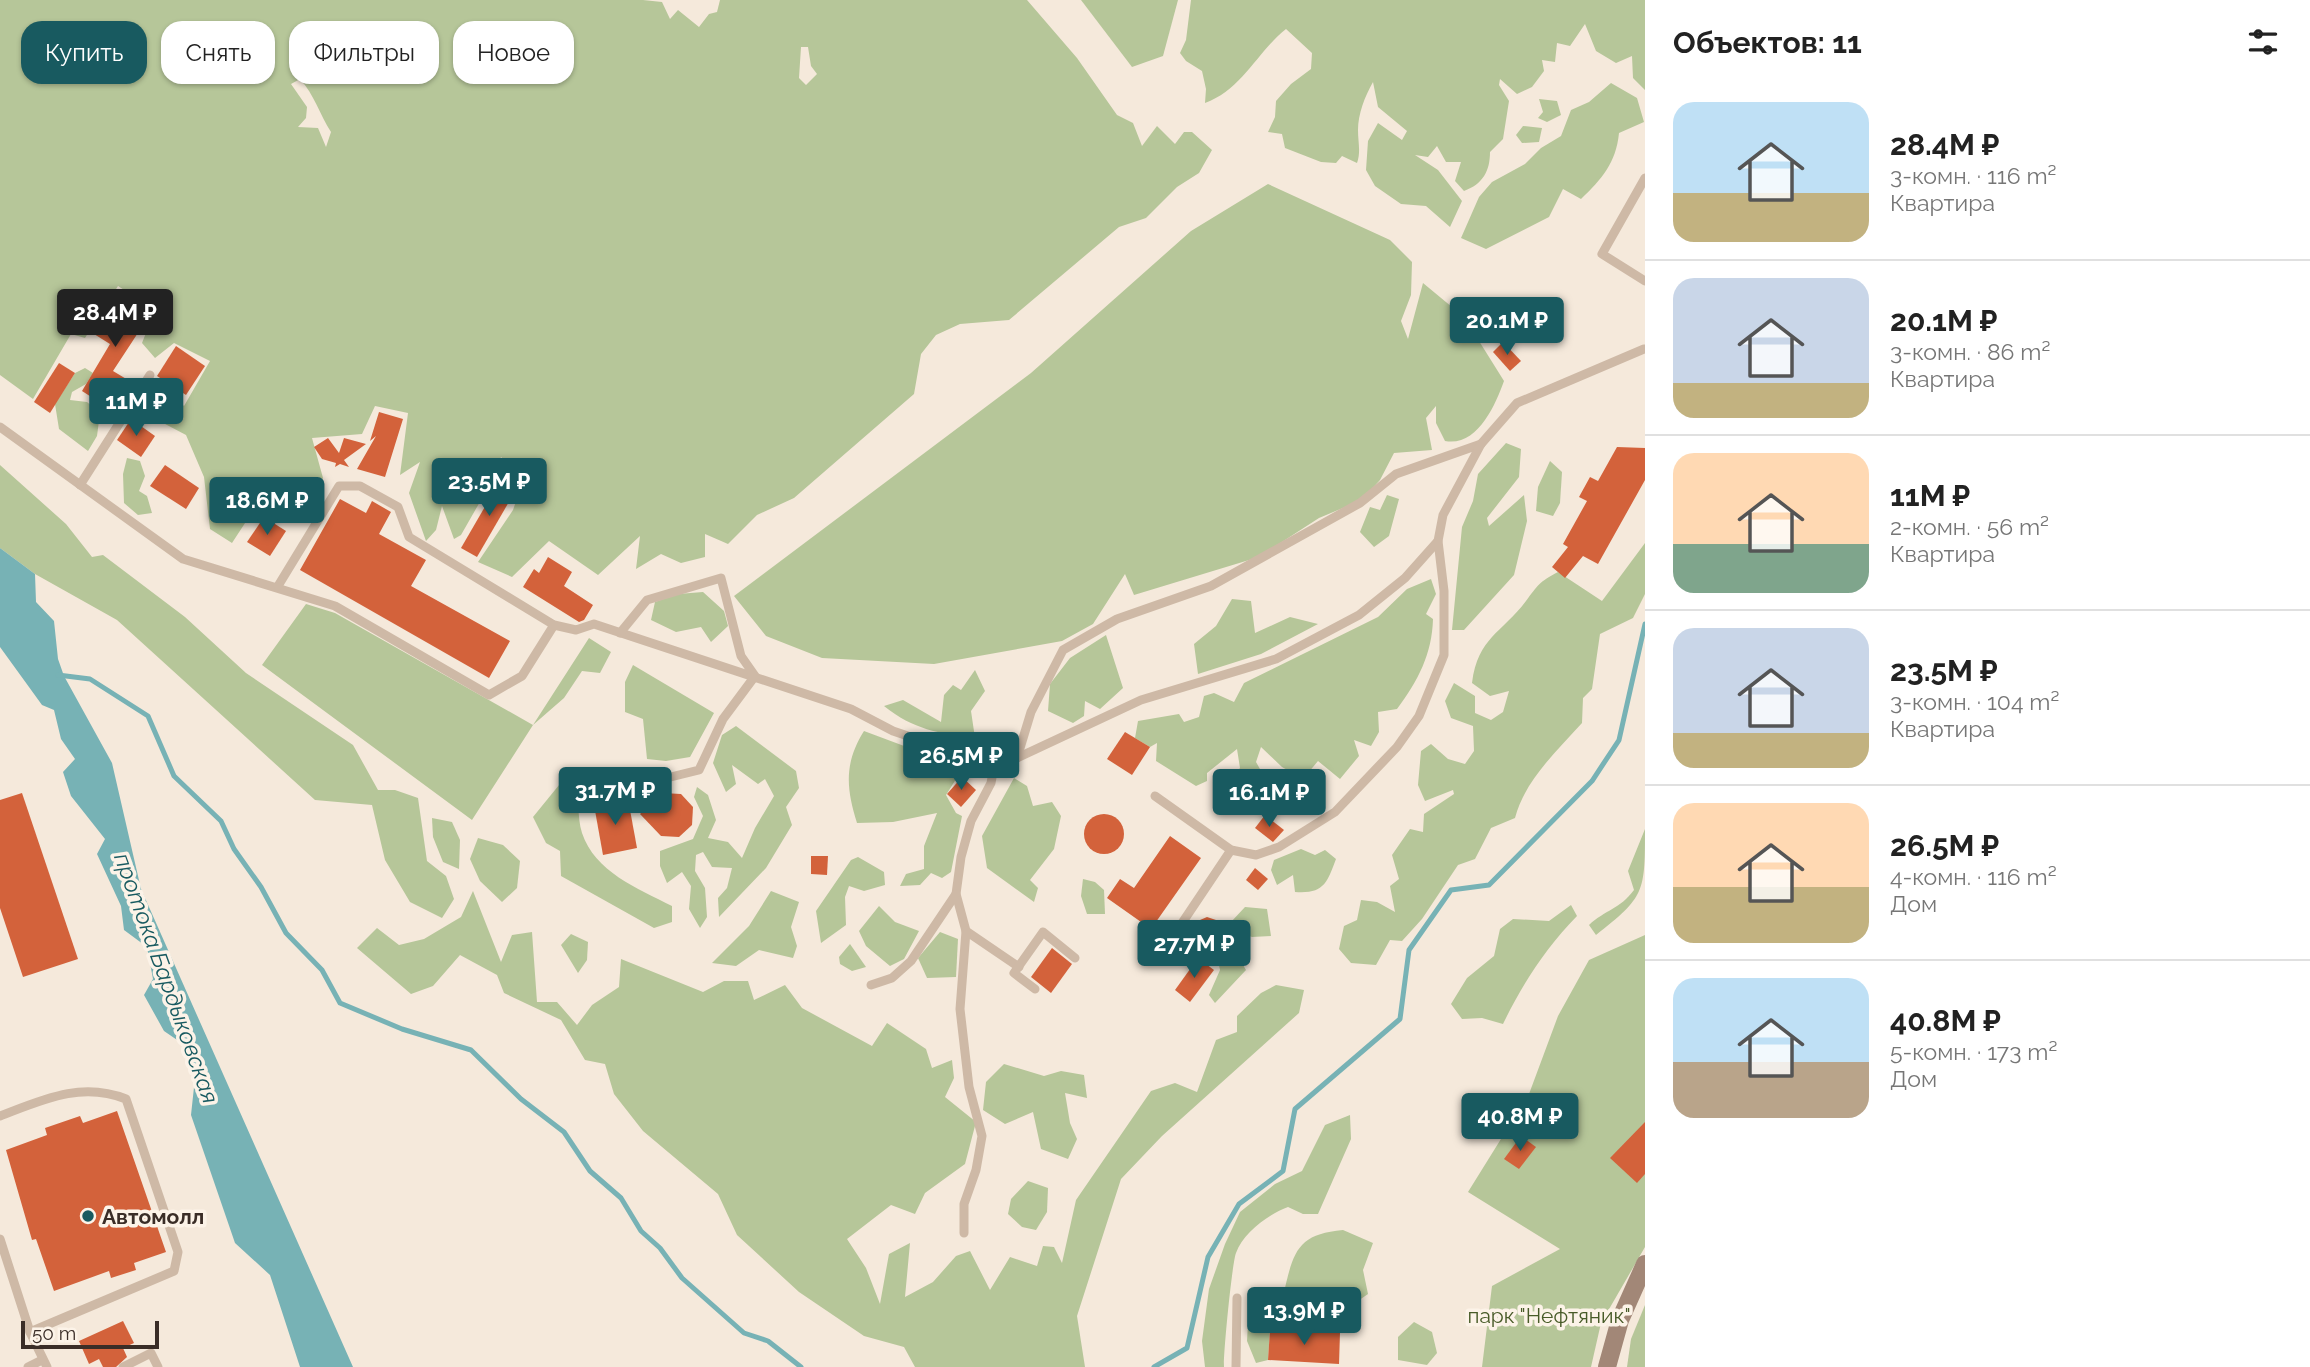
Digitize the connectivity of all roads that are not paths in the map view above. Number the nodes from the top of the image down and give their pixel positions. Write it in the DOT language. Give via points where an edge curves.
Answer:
graph roads {
  1 [pos="1645,178"];
  2 [pos="1644,277"];
  3 [pos="1644,349"];
  4 [pos="150,375"];
  5 [pos="0,427"];
  6 [pos="1481,444"];
  7 [pos="80,485"];
  8 [pos="1438,541"];
  9 [pos="278,586"];
  10 [pos="554,625"];
  11 [pos="621,633"];
  12 [pos="755,676"];
  13 [pos="996,756"];
  14 [pos="1017,758"];
  15 [pos="626,788"];
  16 [pos="1155,796"];
  17 [pos="1231,850"];
  18 [pos="957,894"];
  19 [pos="966,931"];
  20 [pos="1174,935"];
  21 [pos="1075,958"];
  22 [pos="1018,967"];
  23 [pos="871,985"];
  24 [pos="1035,989"];
  25 [pos="0,1116"];
  26 [pos="964,1233"];
  27 [pos="0,1239"];
  28 [pos="1645,1264"];
  29 [pos="1237,1298"];
  30 [pos="30,1332"];
  31 [pos="45,1364"];
  32 [pos="130,1366"];
  33 [pos="28,1367"];
  34 [pos="158,1367"];
  35 [pos="1236,1367"];
  36 [pos="1607,1367"];
  1 -- 2 [label="lane" via="1602,254"];
  3 -- 6 [label="lane" via="1517,403"];
  4 -- 7 [label="lane"];
  5 -- 7 [label="lane"];
  6 -- 8 [label="lane" via="1443,515"];
  6 -- 14 [label="lane" via="1396,474 1360,503 1211,586 1117,619 1063,650 1031,712"];
  7 -- 9 [label="lane" via="183,559"];
  8 -- 14 [label="lane" via="1405,578 1359,615 1276,659 1141,701"];
  8 -- 17 [label="lane" via="1444,655 1419,716 1397,747 1335,812 1279,847 1256,855"];
  9 -- 10 [label="lane" via="335,606 489,695 522,676"];
  9 -- 10 [label="lane" via="339,486 360,486 397,507 409,537"];
  10 -- 11 [label="lane" via="576,630 594,624"];
  11 -- 12 [label="lane"];
  11 -- 12 [label="lane" via="647,600 721,578 741,656"];
  12 -- 13 [label="lane" via="961,754"];
  12 -- 15 [label="lane" via="723,719 699,770"];
  13 -- 14 [label="lane"];
  13 -- 18 [label="lane" via="991,783 971,821"];
  16 -- 17 [label="lane"];
  17 -- 20 [label="lane"];
  18 -- 19 [label="lane"];
  18 -- 23 [label="lane" via="911,961 892,978"];
  19 -- 22 [label="lane"];
  19 -- 26 [label="lane" via="960,1009 969,1087 982,1136 964,1204"];
  21 -- 22 [label="lane" via="1043,932"];
  22 -- 24 [label="lane" via="1014,973"];
  25 -- 30 [label="lane" via="60,1092 94,1091 126,1098 178,1252 174,1271"];
  27 -- 30 [label="lane"];
  28 -- 36 [label="main road" via="1620,1320"];
  29 -- 35 [label="lane"];
  30 -- 31 [label="lane"];
  31 -- 33 [label="lane"];
  32 -- 34 [label="lane" via="151,1353"];
}
